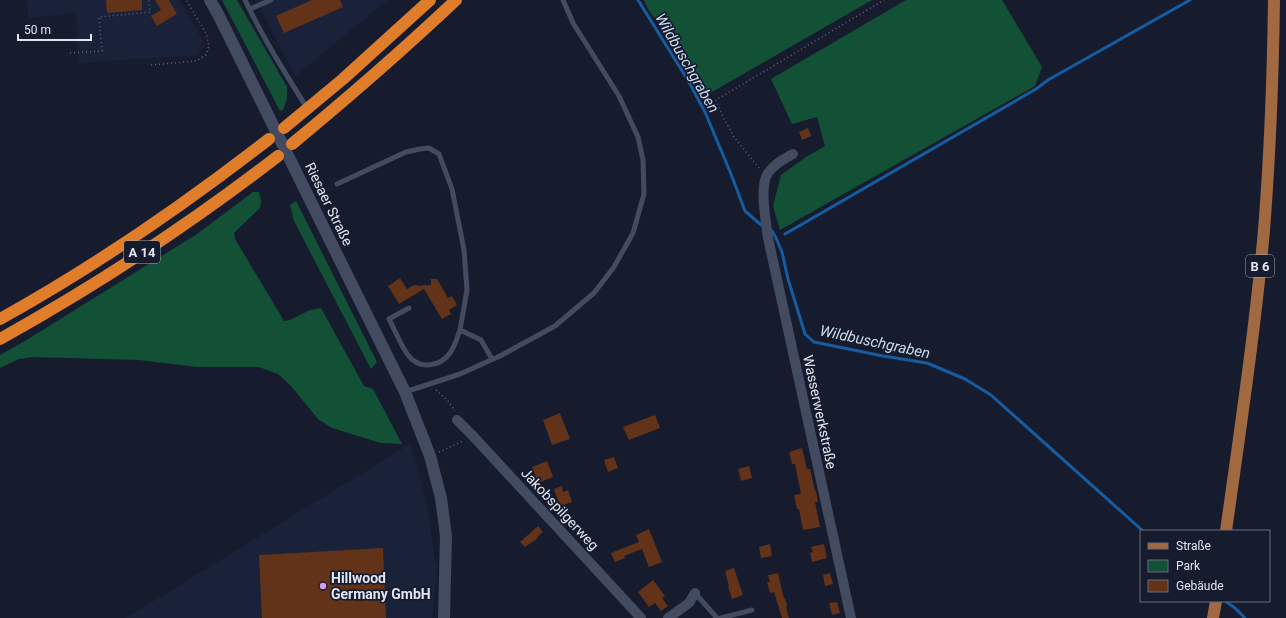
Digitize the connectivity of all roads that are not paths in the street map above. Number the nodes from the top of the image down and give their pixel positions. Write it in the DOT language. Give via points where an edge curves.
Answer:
graph roads {
  1 [pos="210,0"];
  2 [pos="245,0"];
  3 [pos="271,0"];
  4 [pos="430,0"];
  5 [pos="456,0"];
  6 [pos="563,0"];
  7 [pos="1274,0"];
  8 [pos="250,9"];
  9 [pos="308,109"];
  10 [pos="284,128"];
  11 [pos="269,139"];
  12 [pos="292,144"];
  13 [pos="793,154"];
  14 [pos="278,156"];
  15 [pos="337,184"];
  16 [pos="408,308"];
  17 [pos="0,319"];
  18 [pos="460,330"];
  19 [pos="0,339"];
  20 [pos="492,359"];
  21 [pos="405,392"];
  22 [pos="457,420"];
  23 [pos="1226,530"];
  24 [pos="695,593"];
  25 [pos="1216,602"];
  26 [pos="752,610"];
  27 [pos="444,618"];
  28 [pos="641,618"];
  29 [pos="668,618"];
  30 [pos="717,618"];
  31 [pos="721,618"];
  32 [pos="851,618"];
  33 [pos="1213,618"];
  1 -- 21 [label="main road, Riesaer Straße"];
  2 -- 8 [label="lane"];
  3 -- 8 [label="lane"];
  4 -- 9 [label="highway"];
  5 -- 12 [label="highway" via="373,77"];
  6 -- 20 [label="lane" via="573,23 619,96 638,136 643,160 644,194 633,234 614,267 594,293 555,326"];
  7 -- 23 [label="main road, B 6" via="1272,101 1264,231"];
  8 -- 9 [label="lane" via="283,71"];
  9 -- 10 [label="highway"];
  11 -- 17 [label="highway, A 14" via="139,234"];
  13 -- 32 [label="street, Wasserwerkstraße" via="774,165 764,179 768,238"];
  14 -- 19 [label="highway, A 14" via="151,246"];
  15 -- 18 [label="lane" via="406,152 429,148 439,154 452,189 464,250 467,290"];
  16 -- 18 [label="lane" via="389,319 408,355 422,364 436,364 446,358"];
  18 -- 20 [label="lane" via="480,340"];
  20 -- 21 [label="lane" via="460,374"];
  21 -- 27 [label="main road, Riesaer Straße" via="430,456 440,498 446,536"];
  22 -- 28 [label="street, Jakobspilgerweg"];
  24 -- 29 [label="street" via="689,603"];
  24 -- 30 [label="lane"];
  25 -- 33 [label="main road"];
  26 -- 31 [label="lane"];
}
